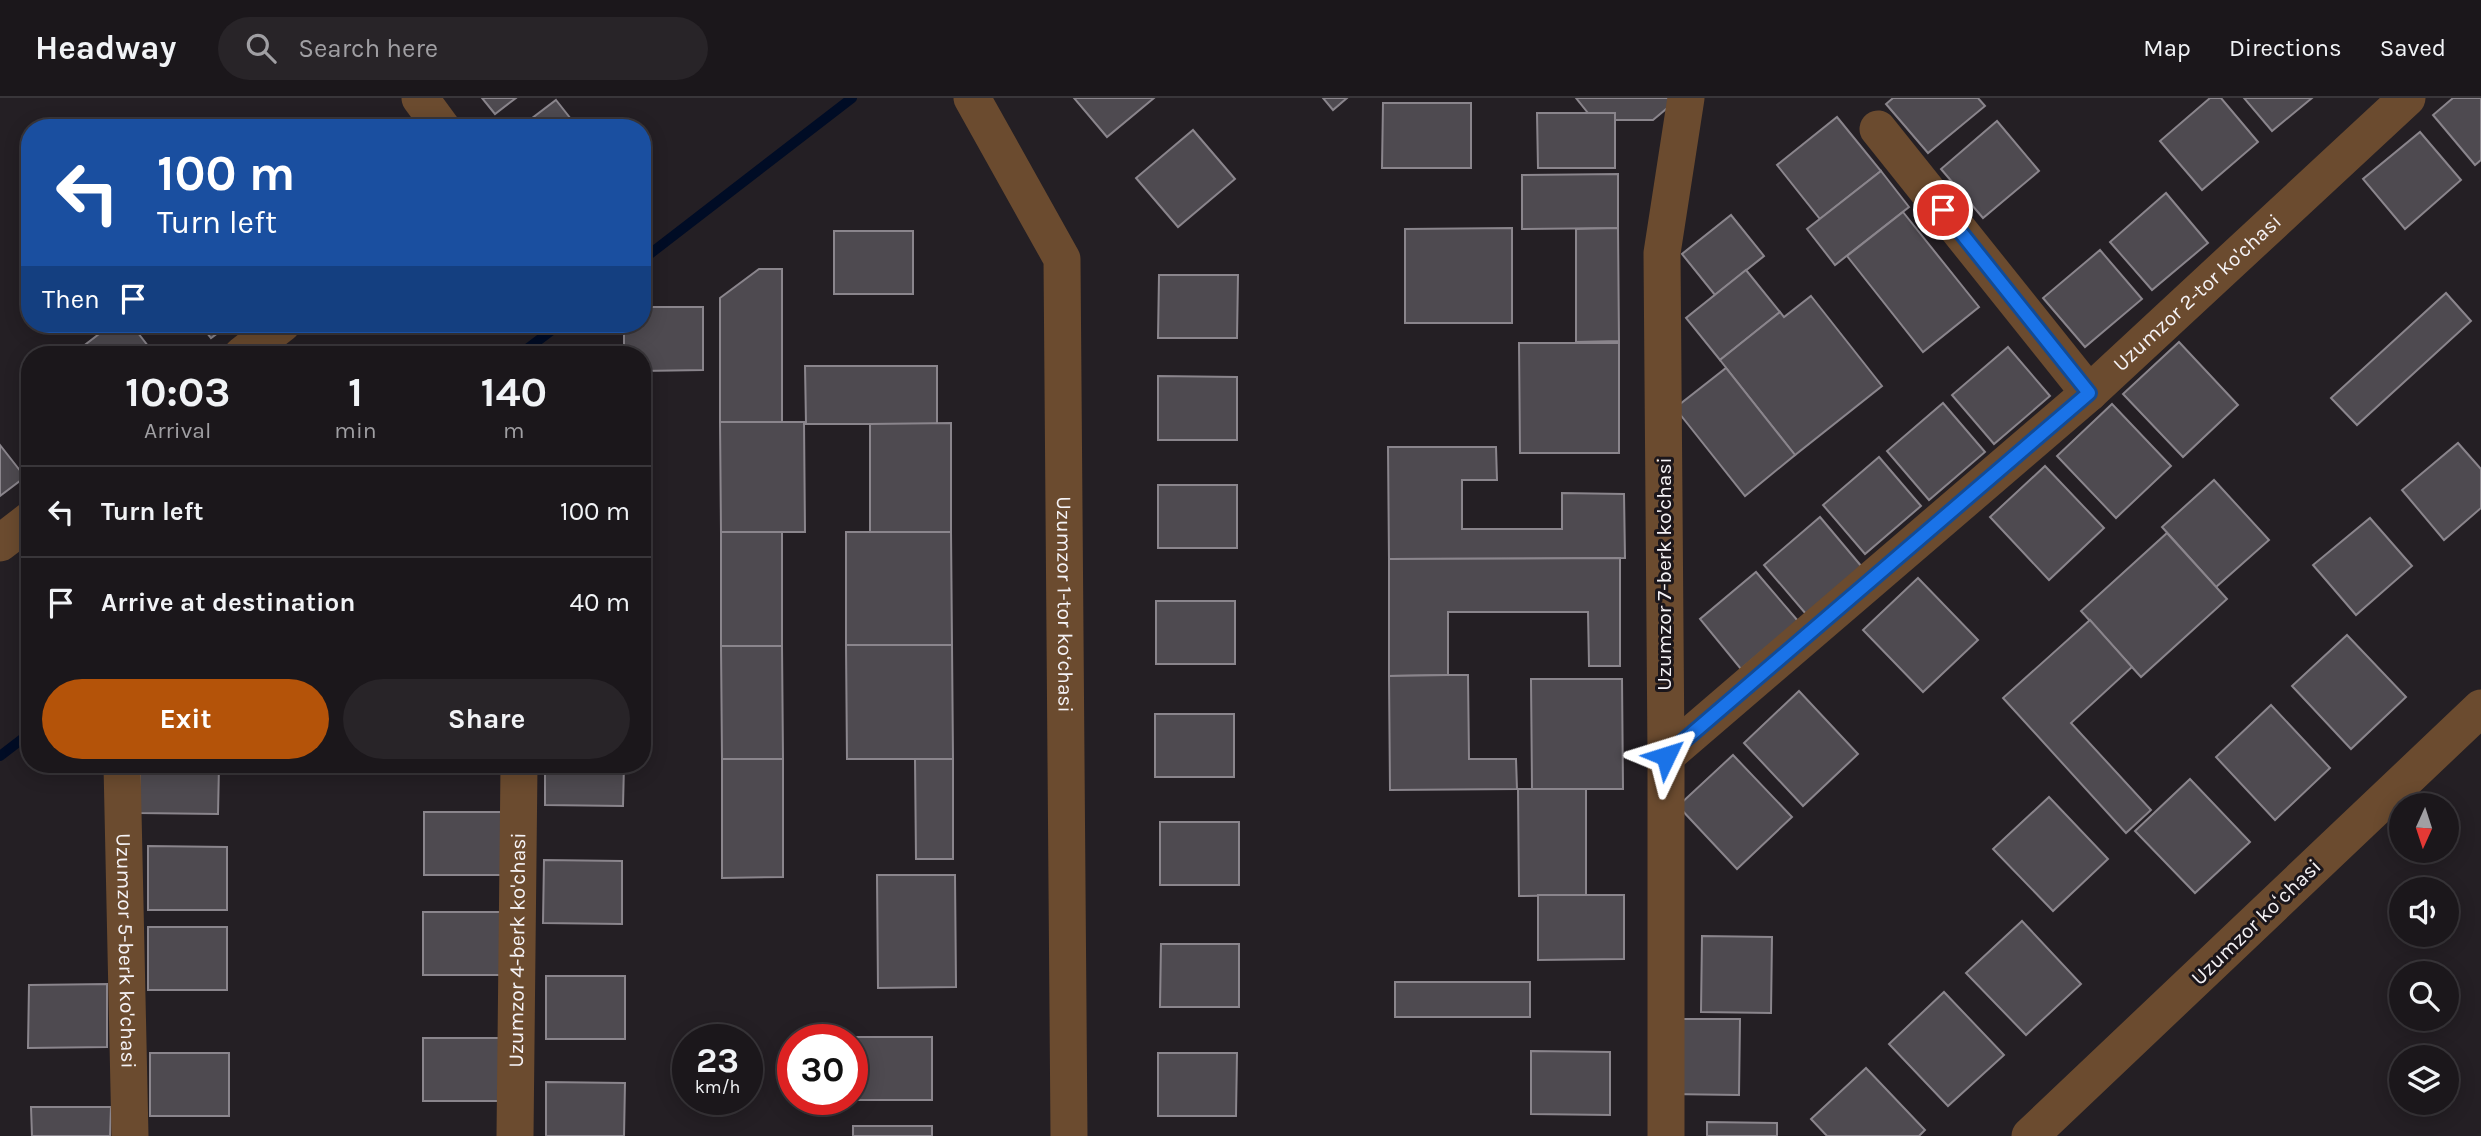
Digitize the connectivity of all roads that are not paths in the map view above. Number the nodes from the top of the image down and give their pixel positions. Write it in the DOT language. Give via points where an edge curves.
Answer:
graph roads {
  1 [pos="421,98"];
  2 [pos="972,98"];
  3 [pos="1686,98"];
  4 [pos="2392,103"];
  5 [pos="436,119"];
  6 [pos="1878,129"];
  7 [pos="270,333"];
  8 [pos="254,346"];
  9 [pos="2089,393"];
  10 [pos="21,527"];
  11 [pos="0,543"];
  12 [pos="2481,708"];
  13 [pos="1666,756"];
  14 [pos="122,773"];
  15 [pos="519,773"];
  16 [pos="130,1136"];
  17 [pos="515,1136"];
  18 [pos="1069,1136"];
  19 [pos="1665,1136"];
  20 [pos="2030,1136"];
  1 -- 5 [label="street"];
  2 -- 18 [label="street, Uzumzor 1-tor ko‘chasi" via="1062,258"];
  3 -- 13 [label="street, Uzumzor 7-berk ko'chasi" via="1662,253"];
  4 -- 9 [label="street, Uzumzor 2-tor ko'chasi"];
  6 -- 9 [label="street"];
  7 -- 8 [label="street"];
  9 -- 13 [label="street, Uzumzor 2-tor ko'chasi"];
  10 -- 11 [label="street"];
  12 -- 20 [label="street, Uzumzor koʻchasi"];
  13 -- 19 [label="street, Uzumzor 7-berk ko'chasi"];
  14 -- 16 [label="street, Uzumzor 5-berk ko'chasi"];
  15 -- 17 [label="street, Uzumzor 4-berk ko'chasi"];
}
